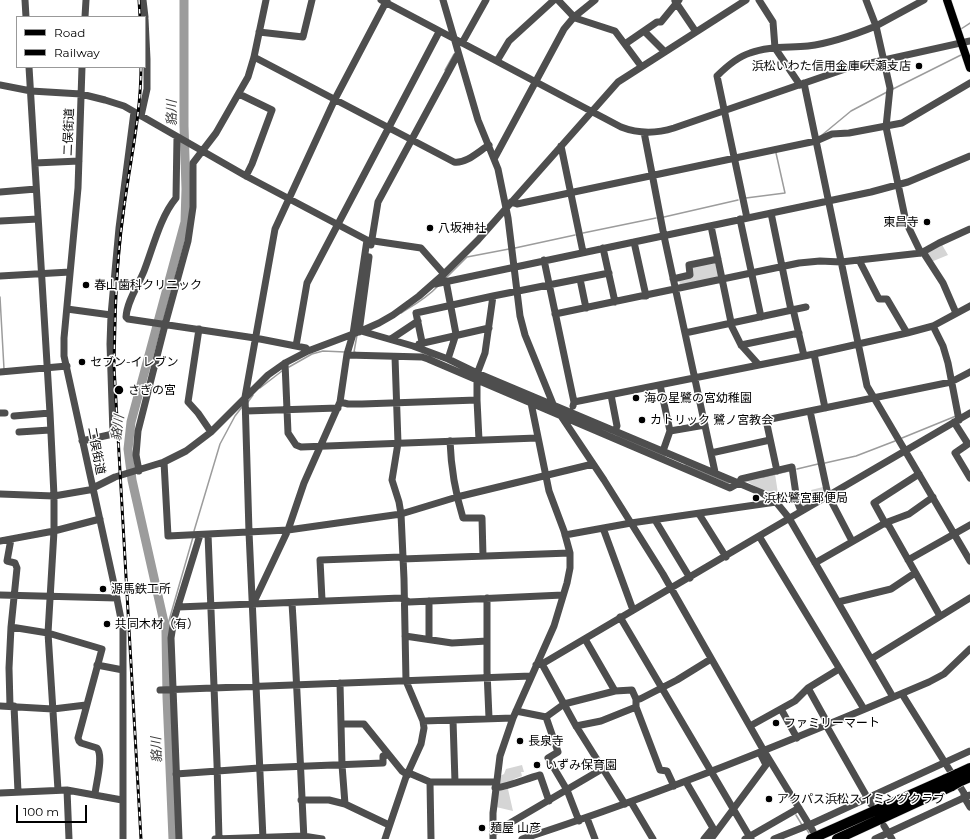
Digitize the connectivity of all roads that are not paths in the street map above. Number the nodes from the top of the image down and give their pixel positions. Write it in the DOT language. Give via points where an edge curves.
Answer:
graph roads {
  1 [pos="25,0"];
  2 [pos="86,0"];
  3 [pos="143,0"];
  4 [pos="266,0"];
  5 [pos="312,0"];
  6 [pos="486,0"];
  7 [pos="554,0"];
  8 [pos="558,0"];
  9 [pos="595,0"];
  10 [pos="746,0"];
  11 [pos="759,0"];
  12 [pos="866,0"];
  13 [pos="924,0"];
  14 [pos="947,0"];
  15 [pos="384,1"];
  16 [pos="677,1"];
  17 [pos="445,2"];
  18 [pos="26,16"];
  19 [pos="85,16"];
  20 [pos="145,16"];
  21 [pos="574,17"];
  22 [pos="876,26"];
  23 [pos="644,31"];
  24 [pos="259,32"];
  25 [pos="439,32"];
  26 [pos="696,32"];
  27 [pos="453,38"];
  28 [pos="966,42"];
  29 [pos="462,43"];
  30 [pos="625,44"];
  31 [pos="775,48"];
  32 [pos="664,51"];
  33 [pos="146,54"];
  34 [pos="458,54"];
  35 [pos="254,57"];
  36 [pos="883,60"];
  37 [pos="497,61"];
  38 [pos="641,66"];
  39 [pos="29,68"];
  40 [pos="82,68"];
  41 [pos="970,68"];
  42 [pos="535,82"];
  43 [pos="970,83"];
  44 [pos="802,84"];
  45 [pos="0,85"];
  46 [pos="31,91"];
  47 [pos="81,94"];
  48 [pos="239,94"];
  49 [pos="335,99"];
  50 [pos="724,111"];
  51 [pos="134,112"];
  52 [pos="591,112"];
  53 [pos="141,116"];
  54 [pos="886,127"];
  55 [pos="389,128"];
  56 [pos="644,132"];
  57 [pos="182,139"];
  58 [pos="411,140"];
  59 [pos="816,141"];
  60 [pos="489,145"];
  61 [pos="561,146"];
  62 [pos="202,151"];
  63 [pos="970,156"];
  64 [pos="494,158"];
  65 [pos="734,158"];
  66 [pos="79,161"];
  67 [pos="35,163"];
  68 [pos="652,175"];
  69 [pos="246,176"];
  70 [pos="899,184"];
  71 [pos="36,190"];
  72 [pos="0,192"];
  73 [pos="570,193"];
  74 [pos="288,199"];
  75 [pos="828,201"];
  76 [pos="511,202"];
  77 [pos="506,209"];
  78 [pos="771,213"];
  79 [pos="38,219"];
  80 [pos="743,219"];
  81 [pos="0,221"];
  82 [pos="337,225"];
  83 [pos="710,226"];
  84 [pos="970,229"];
  85 [pos="664,236"];
  86 [pos="369,241"];
  87 [pos="634,242"];
  88 [pos="603,248"];
  89 [pos="583,252"];
  90 [pos="922,253"];
  91 [pos="718,259"];
  92 [pos="544,260"];
  93 [pos="859,260"];
  94 [pos="841,262"];
  95 [pos="514,266"];
  96 [pos="781,267"];
  97 [pos="70,272"];
  98 [pos="42,273"];
  99 [pos="609,273"];
  100 [pos="752,273"];
  101 [pos="0,276"];
  102 [pos="445,279"];
  103 [pos="580,279"];
  104 [pos="673,279"];
  105 [pos="722,280"];
  106 [pos="550,286"];
  107 [pos="676,289"];
  108 [pos="517,292"];
  109 [pos="492,296"];
  110 [pos="646,296"];
  111 [pos="615,302"];
  112 [pos="450,305"];
  113 [pos="970,306"];
  114 [pos="806,307"];
  115 [pos="586,308"];
  116 [pos="67,309"];
  117 [pos="792,309"];
  118 [pos="956,313"];
  119 [pos="556,314"];
  120 [pos="111,315"];
  121 [pos="761,316"];
  122 [pos="418,321"];
  123 [pos="731,323"];
  124 [pos="163,325"];
  125 [pos="933,326"];
  126 [pos="489,328"];
  127 [pos="199,329"];
  128 [pos="358,332"];
  129 [pos="800,332"];
  130 [pos="685,333"];
  131 [pos="906,333"];
  132 [pos="456,334"];
  133 [pos="256,338"];
  134 [pos="391,339"];
  135 [pos="422,342"];
  136 [pos="741,344"];
  137 [pos="858,344"];
  138 [pos="296,346"];
  139 [pos="413,346"];
  140 [pos="308,351"];
  141 [pos="348,353"];
  142 [pos="814,354"];
  143 [pos="804,356"];
  144 [pos="395,357"];
  145 [pos="448,359"];
  146 [pos="67,366"];
  147 [pos="759,366"];
  148 [pos="286,367"];
  149 [pos="47,368"];
  150 [pos="0,372"];
  151 [pos="970,372"];
  152 [pos="477,376"];
  153 [pos="695,378"];
  154 [pos="951,382"];
  155 [pos="660,385"];
  156 [pos="611,395"];
  157 [pos="530,398"];
  158 [pos="874,398"];
  159 [pos="477,400"];
  160 [pos="397,402"];
  161 [pos="574,402"];
  162 [pos="246,404"];
  163 [pos="339,405"];
  164 [pos="554,406"];
  165 [pos="825,408"];
  166 [pos="287,409"];
  167 [pos="810,411"];
  168 [pos="572,412"];
  169 [pos="50,413"];
  170 [pos="970,413"];
  171 [pos="560,414"];
  172 [pos="14,416"];
  173 [pos="957,418"];
  174 [pos="705,425"];
  175 [pos="50,430"];
  176 [pos="615,431"];
  177 [pos="670,431"];
  178 [pos="19,432"];
  179 [pos="211,432"];
  180 [pos="537,438"];
  181 [pos="479,440"];
  182 [pos="770,440"];
  183 [pos="450,441"];
  184 [pos="82,442"];
  185 [pos="398,443"];
  186 [pos="321,445"];
  187 [pos="906,450"];
  188 [pos="663,451"];
  189 [pos="711,453"];
  190 [pos="164,462"];
  191 [pos="593,464"];
  192 [pos="137,471"];
  193 [pos="777,471"];
  194 [pos="715,472"];
  195 [pos="919,474"];
  196 [pos="546,475"];
  197 [pos="970,478"];
  198 [pos="738,482"];
  199 [pos="92,488"];
  200 [pos="0,494"];
  201 [pos="828,495"];
  202 [pos="54,496"];
  203 [pos="456,497"];
  204 [pos="933,498"];
  205 [pos="776,502"];
  206 [pos="801,511"];
  207 [pos="401,514"];
  208 [pos="699,514"];
  209 [pos="789,518"];
  210 [pos="100,519"];
  211 [pos="656,520"];
  212 [pos="632,523"];
  213 [pos="885,523"];
  214 [pos="970,525"];
  215 [pos="604,528"];
  216 [pos="288,530"];
  217 [pos="54,531"];
  218 [pos="249,532"];
  219 [pos="208,534"];
  220 [pos="954,534"];
  221 [pos="196,535"];
  222 [pos="565,535"];
  223 [pos="759,536"];
  224 [pos="11,539"];
  225 [pos="0,541"];
  226 [pos="852,541"];
  227 [pos="570,553"];
  228 [pos="483,556"];
  229 [pos="726,557"];
  230 [pos="402,559"];
  231 [pos="908,560"];
  232 [pos="970,561"];
  233 [pos="815,563"];
  234 [pos="915,573"];
  235 [pos="690,578"];
  236 [pos="670,588"];
  237 [pos="0,595"];
  238 [pos="15,595"];
  239 [pos="50,596"];
  240 [pos="563,596"];
  241 [pos="117,598"];
  242 [pos="487,598"];
  243 [pos="970,598"];
  244 [pos="322,600"];
  245 [pos="404,600"];
  246 [pos="428,601"];
  247 [pos="838,602"];
  248 [pos="292,603"];
  249 [pos="253,604"];
  250 [pos="211,606"];
  251 [pos="178,607"];
  252 [pos="633,610"];
  253 [pos="940,616"];
  254 [pos="620,617"];
  255 [pos="11,627"];
  256 [pos="48,633"];
  257 [pos="405,636"];
  258 [pos="430,638"];
  259 [pos="585,639"];
  260 [pos="487,641"];
  261 [pos="970,649"];
  262 [pos="711,659"];
  263 [pos="871,659"];
  264 [pos="539,664"];
  265 [pos="98,665"];
  266 [pos="123,670"];
  267 [pos="839,670"];
  268 [pos="531,676"];
  269 [pos="487,678"];
  270 [pos="406,681"];
  271 [pos="340,683"];
  272 [pos="298,685"];
  273 [pos="256,687"];
  274 [pos="213,688"];
  275 [pos="662,688"];
  276 [pos="808,688"];
  277 [pos="160,690"];
  278 [pos="173,690"];
  279 [pos="616,691"];
  280 [pos="902,694"];
  281 [pos="893,697"];
  282 [pos="636,699"];
  283 [pos="564,704"];
  284 [pos="86,705"];
  285 [pos="0,706"];
  286 [pos="12,706"];
  287 [pos="636,707"];
  288 [pos="53,708"];
  289 [pos="781,709"];
  290 [pos="864,709"];
  291 [pos="514,714"];
  292 [pos="546,717"];
  293 [pos="489,718"];
  294 [pos="453,720"];
  295 [pos="423,721"];
  296 [pos="341,724"];
  297 [pos="827,725"];
  298 [pos="576,726"];
  299 [pos="750,726"];
  300 [pos="797,738"];
  301 [pos="970,751"];
  302 [pos="762,752"];
  303 [pos="388,755"];
  304 [pos="946,762"];
  305 [pos="342,765"];
  306 [pos="301,767"];
  307 [pos="259,768"];
  308 [pos="970,768"];
  309 [pos="602,770"];
  310 [pos="217,772"];
  311 [pos="710,772"];
  312 [pos="176,774"];
  313 [pos="409,774"];
  314 [pos="963,777"];
  315 [pos="430,782"];
  316 [pos="455,782"];
  317 [pos="686,782"];
  318 [pos="949,782"];
  319 [pos="496,785"];
  320 [pos="674,786"];
  321 [pos="58,790"];
  322 [pos="67,790"];
  323 [pos="567,790"];
  324 [pos="18,792"];
  325 [pos="0,793"];
  326 [pos="95,794"];
  327 [pos="967,796"];
  328 [pos="122,800"];
  329 [pos="301,800"];
  330 [pos="549,801"];
  331 [pos="870,801"];
  332 [pos="628,803"];
  333 [pos="345,804"];
  334 [pos="970,807"];
  335 [pos="799,808"];
  336 [pos="733,810"];
  337 [pos="587,818"];
  338 [pos="579,821"];
  339 [pos="389,825"];
  340 [pos="884,826"];
  341 [pos="811,832"];
  342 [pos="493,836"];
  343 [pos="890,836"];
  344 [pos="263,838"];
  345 [pos="303,838"];
  346 [pos="748,838"];
  347 [pos="69,839"];
  348 [pos="123,839"];
  349 [pos="179,839"];
  350 [pos="215,839"];
  351 [pos="219,839"];
  352 [pos="322,839"];
  353 [pos="385,839"];
  354 [pos="431,839"];
  355 [pos="522,839"];
  356 [pos="595,839"];
  357 [pos="653,839"];
  358 [pos="704,839"];
  359 [pos="711,839"];
  360 [pos="774,839"];
  361 [pos="837,839"];
  362 [pos="875,839"];
  1 -- 18 [label="street"];
  2 -- 19 [label="street"];
  3 -- 20 [label="street"];
  4 -- 24 [label="street"];
  5 -- 24 [label="street" via="303,38"];
  6 -- 29 [label="street"];
  7 -- 37 [label="street" via="509,40"];
  8 -- 21 [label="street"];
  9 -- 21 [label="street"];
  10 -- 26 [label="street"];
  11 -- 31 [label="street" via="772,22"];
  12 -- 22 [label="street"];
  13 -- 22 [label="street"];
  14 -- 28 [label="main road"];
  15 -- 25 [label="street"];
  15 -- 49 [label="street"];
  16 -- 23 [label="street" via="661,22"];
  16 -- 26 [label="street"];
  17 -- 27 [label="street"];
  21 -- 30 [label="street" via="615,31"];
  21 -- 42 [label="street" via="564,29"];
  22 -- 31 [label="street" via="849,37 827,42"];
  22 -- 36 [label="street"];
  23 -- 30 [label="street"];
  23 -- 32 [label="street"];
  24 -- 35 [label="street"];
  25 -- 27 [label="street"];
  25 -- 55 [label="street"];
  26 -- 32 [label="street"];
  27 -- 29 [label="street"];
  27 -- 34 [label="street"];
  28 -- 36 [label="street"];
  28 -- 41 [label="main road"];
  29 -- 37 [label="street"];
  30 -- 38 [label="street"];
  31 -- 44 [label="street"];
  31 -- 50 [label="street" via="749,53 717,76"];
  32 -- 38 [label="street"];
  33 -- 53 [label="street" via="147,89"];
  34 -- 58 [label="street"];
  34 -- 60 [label="street" via="478,120"];
  35 -- 48 [label="street"];
  35 -- 49 [label="street"];
  36 -- 44 [label="street" via="848,68"];
  36 -- 54 [label="street" via="890,88"];
  37 -- 42 [label="street"];
  38 -- 52 [label="street" via="618,82"];
  39 -- 46 [label="street"];
  40 -- 47 [label="street, 二俣街道"];
  42 -- 52 [label="street"];
  42 -- 64 [label="street"];
  43 -- 54 [label="street" via="902,123"];
  44 -- 50 [label="street"];
  44 -- 59 [label="street"];
  45 -- 46 [label="street"];
  46 -- 47 [label="street"];
  46 -- 67 [label="street"];
  47 -- 51 [label="street" via="117,103"];
  47 -- 66 [label="street, 二俣街道"];
  48 -- 62 [label="street"];
  48 -- 69 [label="street" via="272,110"];
  49 -- 55 [label="street"];
  49 -- 74 [label="street"];
  50 -- 56 [label="street" via="664,131"];
  50 -- 65 [label="street"];
  51 -- 53 [label="street"];
  51 -- 120 [label="street"];
  52 -- 56 [label="street" via="621,127"];
  52 -- 61 [label="street"];
  53 -- 57 [label="street"];
  54 -- 59 [label="street" via="832,134"];
  54 -- 70 [label="street"];
  55 -- 58 [label="street"];
  55 -- 82 [label="street"];
  56 -- 68 [label="street"];
  57 -- 62 [label="street"];
  57 -- 124 [label="street" via="176,198 170,206 126,313 128,319"];
  58 -- 60 [label="street" via="458,163"];
  58 -- 86 [label="street" via="378,202"];
  59 -- 65 [label="street"];
  59 -- 75 [label="street"];
  60 -- 64 [label="street"];
  61 -- 73 [label="street"];
  61 -- 76 [label="street"];
  62 -- 69 [label="street"];
  62 -- 124 [label="street" via="193,162 193,207 188,241"];
  63 -- 70 [label="street"];
  64 -- 77 [label="street"];
  65 -- 68 [label="street"];
  65 -- 80 [label="street"];
  66 -- 67 [label="street"];
  66 -- 97 [label="street, 二俣街道"];
  67 -- 71 [label="street"];
  68 -- 73 [label="street"];
  68 -- 85 [label="street"];
  69 -- 74 [label="street"];
  70 -- 75 [label="street"];
  70 -- 90 [label="street" via="906,222"];
  71 -- 72 [label="street"];
  71 -- 79 [label="street"];
  73 -- 76 [label="street" via="517,204"];
  73 -- 89 [label="street"];
  74 -- 82 [label="street"];
  74 -- 133 [label="street" via="273,235"];
  75 -- 78 [label="street"];
  75 -- 94 [label="street"];
  76 -- 77 [label="street"];
  77 -- 95 [label="street"];
  77 -- 102 [label="street"];
  78 -- 80 [label="street"];
  78 -- 96 [label="street"];
  79 -- 81 [label="street"];
  79 -- 98 [label="street"];
  80 -- 83 [label="street"];
  80 -- 100 [label="street"];
  82 -- 86 [label="street"];
  82 -- 138 [label="street" via="307,283"];
  83 -- 85 [label="street"];
  83 -- 91 [label="street"];
  84 -- 90 [label="street"];
  85 -- 87 [label="street"];
  85 -- 104 [label="street"];
  86 -- 102 [label="street" via="421,248"];
  86 -- 128 [label="street"];
  87 -- 88 [label="street"];
  87 -- 110 [label="street"];
  88 -- 89 [label="street"];
  88 -- 99 [label="street"];
  89 -- 92 [label="street"];
  90 -- 93 [label="street"];
  90 -- 118 [label="street" via="943,283"];
  91 -- 104 [label="street" via="689,265 690,275"];
  91 -- 105 [label="street"];
  92 -- 95 [label="street"];
  92 -- 106 [label="street"];
  93 -- 94 [label="street"];
  93 -- 131 [label="street" via="879,299 887,299"];
  94 -- 96 [label="street" via="808,261"];
  94 -- 137 [label="street"];
  95 -- 102 [label="street"];
  95 -- 108 [label="street"];
  96 -- 100 [label="street"];
  96 -- 117 [label="street"];
  97 -- 98 [label="street"];
  97 -- 116 [label="street, 二俣街道"];
  98 -- 101 [label="street"];
  98 -- 149 [label="street"];
  99 -- 103 [label="street"];
  99 -- 111 [label="street"];
  100 -- 105 [label="street"];
  100 -- 121 [label="street"];
  102 -- 112 [label="street"];
  102 -- 128 [label="street" via="393,315"];
  103 -- 106 [label="street"];
  103 -- 115 [label="street"];
  104 -- 107 [label="street"];
  105 -- 107 [label="street"];
  105 -- 123 [label="street"];
  106 -- 108 [label="street"];
  106 -- 119 [label="street"];
  107 -- 110 [label="street"];
  107 -- 130 [label="street"];
  108 -- 109 [label="street"];
  108 -- 164 [label="street" via="525,335"];
  109 -- 112 [label="street"];
  109 -- 126 [label="street"];
  110 -- 111 [label="street"];
  111 -- 115 [label="street"];
  112 -- 122 [label="street" via="416,313"];
  112 -- 132 [label="street"];
  113 -- 118 [label="street"];
  114 -- 117 [label="street"];
  115 -- 119 [label="street"];
  116 -- 120 [label="street"];
  116 -- 146 [label="street, 二俣街道" via="64,338"];
  117 -- 121 [label="street"];
  117 -- 129 [label="street"];
  118 -- 125 [label="street"];
  119 -- 161 [label="street"];
  120 -- 184 [label="street" via="113,434"];
  121 -- 123 [label="street"];
  122 -- 134 [label="street"];
  122 -- 135 [label="street"];
  123 -- 130 [label="street"];
  123 -- 136 [label="street"];
  124 -- 127 [label="street"];
  124 -- 192 [label="street" via="138,431"];
  125 -- 131 [label="street"];
  125 -- 154 [label="street" via="943,346"];
  126 -- 132 [label="street"];
  126 -- 152 [label="street" via="485,353"];
  127 -- 133 [label="street"];
  127 -- 179 [label="street" via="188,402"];
  128 -- 134 [label="street"];
  128 -- 140 [label="street"];
  128 -- 141 [label="street"];
  129 -- 136 [label="street"];
  129 -- 143 [label="street"];
  130 -- 153 [label="street"];
  131 -- 137 [label="street"];
  132 -- 135 [label="street"];
  132 -- 145 [label="street"];
  133 -- 138 [label="street"];
  133 -- 162 [label="street"];
  134 -- 139 [label="street"];
  135 -- 139 [label="street"];
  136 -- 147 [label="street"];
  137 -- 142 [label="street"];
  137 -- 158 [label="street" via="867,386"];
  138 -- 140 [label="street"];
  139 -- 145 [label="street"];
  140 -- 148 [label="street"];
  141 -- 144 [label="street"];
  141 -- 163 [label="street"];
  142 -- 143 [label="street"];
  142 -- 165 [label="street"];
  143 -- 147 [label="street"];
  144 -- 152 [label="street" via="428,359"];
  144 -- 160 [label="street"];
  145 -- 152 [label="street"];
  146 -- 149 [label="street"];
  146 -- 184 [label="street, 二俣街道"];
  147 -- 153 [label="street"];
  148 -- 162 [label="street" via="268,375"];
  148 -- 166 [label="street"];
  149 -- 150 [label="street"];
  149 -- 169 [label="street"];
  151 -- 154 [label="street"];
  152 -- 157 [label="street"];
  152 -- 159 [label="street"];
  153 -- 155 [label="street"];
  153 -- 174 [label="street"];
  154 -- 158 [label="street"];
  154 -- 173 [label="street"];
  155 -- 156 [label="street"];
  155 -- 177 [label="street"];
  156 -- 161 [label="street"];
  156 -- 176 [label="street" via="617,426"];
  157 -- 164 [label="street"];
  157 -- 171 [label="street"];
  157 -- 180 [label="street"];
  158 -- 165 [label="street"];
  158 -- 187 [label="street"];
  159 -- 160 [label="street"];
  159 -- 181 [label="street"];
  160 -- 163 [label="street"];
  160 -- 185 [label="street"];
  161 -- 168 [label="street"];
  162 -- 166 [label="street"];
  162 -- 179 [label="street"];
  162 -- 218 [label="street"];
  163 -- 166 [label="street"];
  163 -- 186 [label="street"];
  164 -- 168 [label="street"];
  164 -- 171 [label="street"];
  165 -- 167 [label="street"];
  166 -- 186 [label="street" via="288,433 296,445"];
  167 -- 182 [label="street" via="766,420"];
  167 -- 201 [label="street"];
  168 -- 176 [label="street"];
  169 -- 172 [label="street"];
  169 -- 175 [label="street"];
  170 -- 173 [label="street"];
  171 -- 191 [label="street"];
  171 -- 198 [label="street" via="730,488"];
  173 -- 187 [label="street"];
  173 -- 197 [label="street" via="968,444 955,453"];
  174 -- 177 [label="street"];
  174 -- 189 [label="street"];
  175 -- 178 [label="street"];
  175 -- 202 [label="street"];
  176 -- 188 [label="street"];
  177 -- 188 [label="street"];
  179 -- 190 [label="street" via="186,451"];
  180 -- 181 [label="street"];
  180 -- 196 [label="street"];
  181 -- 183 [label="street"];
  182 -- 189 [label="street"];
  182 -- 193 [label="street"];
  183 -- 185 [label="street"];
  183 -- 203 [label="street"];
  184 -- 199 [label="street, 二俣街道"];
  185 -- 186 [label="street"];
  185 -- 207 [label="street" via="392,480"];
  186 -- 216 [label="street" via="304,483"];
  187 -- 195 [label="street"];
  187 -- 201 [label="street"];
  188 -- 194 [label="street"];
  189 -- 194 [label="street"];
  190 -- 192 [label="street"];
  190 -- 221 [label="street" via="168,536"];
  191 -- 196 [label="street"];
  191 -- 212 [label="street"];
  192 -- 199 [label="street" via="110,479"];
  193 -- 198 [label="street"];
  193 -- 206 [label="street" via="792,467"];
  194 -- 198 [label="street"];
  195 -- 204 [label="street"];
  195 -- 213 [label="street" via="874,503"];
  196 -- 203 [label="street"];
  196 -- 222 [label="street"];
  198 -- 205 [label="street"];
  199 -- 202 [label="street"];
  199 -- 210 [label="street, 二俣街道"];
  200 -- 202 [label="street"];
  201 -- 206 [label="street"];
  201 -- 226 [label="street"];
  202 -- 217 [label="street"];
  203 -- 207 [label="street"];
  203 -- 228 [label="street" via="463,518 482,518"];
  204 -- 213 [label="street" via="908,514"];
  204 -- 220 [label="street"];
  205 -- 208 [label="street"];
  205 -- 209 [label="street"];
  206 -- 209 [label="street"];
  207 -- 216 [label="street"];
  207 -- 230 [label="street"];
  208 -- 211 [label="street"];
  208 -- 229 [label="street"];
  209 -- 223 [label="street"];
  209 -- 233 [label="street"];
  210 -- 217 [label="street"];
  210 -- 241 [label="street, 二俣街道"];
  211 -- 212 [label="street"];
  211 -- 235 [label="street"];
  212 -- 215 [label="street"];
  212 -- 236 [label="street"];
  213 -- 226 [label="street"];
  213 -- 231 [label="street"];
  214 -- 220 [label="street"];
  215 -- 222 [label="street"];
  215 -- 252 [label="street"];
  216 -- 218 [label="street"];
  216 -- 249 [label="street"];
  217 -- 224 [label="street"];
  217 -- 239 [label="street"];
  218 -- 219 [label="street"];
  218 -- 249 [label="street"];
  219 -- 221 [label="street"];
  219 -- 250 [label="street"];
  220 -- 231 [label="street"];
  220 -- 232 [label="street"];
  221 -- 251 [label="street"];
  222 -- 227 [label="street"];
  223 -- 229 [label="street"];
  223 -- 267 [label="street"];
  224 -- 225 [label="street"];
  224 -- 238 [label="street" via="7,561 17,566"];
  226 -- 233 [label="street"];
  227 -- 228 [label="street"];
  227 -- 240 [label="street" via="570,568"];
  228 -- 230 [label="street"];
  229 -- 235 [label="street"];
  230 -- 244 [label="street" via="401,556 320,560"];
  230 -- 245 [label="street"];
  231 -- 234 [label="street"];
  233 -- 247 [label="street"];
  234 -- 247 [label="street" via="891,589"];
  234 -- 253 [label="street"];
  235 -- 236 [label="street"];
  236 -- 252 [label="street"];
  236 -- 262 [label="street"];
  237 -- 238 [label="street"];
  238 -- 239 [label="street"];
  238 -- 255 [label="street"];
  239 -- 241 [label="street"];
  239 -- 256 [label="street"];
  240 -- 242 [label="street"];
  240 -- 264 [label="street"];
  241 -- 266 [label="street, 二俣街道" via="123,629"];
  242 -- 246 [label="street"];
  242 -- 260 [label="street"];
  243 -- 253 [label="street"];
  244 -- 245 [label="street"];
  244 -- 248 [label="street"];
  245 -- 246 [label="street"];
  245 -- 257 [label="street"];
  246 -- 258 [label="street"];
  247 -- 263 [label="street"];
  248 -- 249 [label="street"];
  248 -- 272 [label="street"];
  249 -- 250 [label="street"];
  249 -- 273 [label="street"];
  250 -- 251 [label="street"];
  250 -- 274 [label="street"];
  251 -- 278 [label="street" via="171,638"];
  252 -- 254 [label="street"];
  253 -- 263 [label="street"];
  254 -- 259 [label="street"];
  254 -- 275 [label="street"];
  255 -- 256 [label="street"];
  255 -- 286 [label="street" via="9,668"];
  256 -- 265 [label="street" via="102,649"];
  256 -- 288 [label="street"];
  257 -- 258 [label="street"];
  257 -- 270 [label="street"];
  258 -- 260 [label="street" via="452,642"];
  259 -- 264 [label="street"];
  259 -- 279 [label="street"];
  260 -- 269 [label="street"];
  261 -- 280 [label="street" via="944,674"];
  262 -- 275 [label="street"];
  262 -- 299 [label="street"];
  263 -- 281 [label="street"];
  264 -- 268 [label="street"];
  264 -- 283 [label="street"];
  265 -- 266 [label="street"];
  265 -- 284 [label="street"];
  266 -- 328 [label="street, 二俣街道"];
  267 -- 276 [label="street"];
  267 -- 290 [label="street"];
  268 -- 269 [label="street"];
  268 -- 291 [label="street"];
  269 -- 270 [label="street"];
  269 -- 293 [label="street"];
  270 -- 271 [label="street"];
  270 -- 295 [label="street"];
  271 -- 272 [label="street"];
  271 -- 296 [label="street"];
  272 -- 273 [label="street"];
  272 -- 306 [label="street"];
  273 -- 274 [label="street"];
  273 -- 307 [label="street"];
  274 -- 278 [label="street"];
  274 -- 310 [label="street"];
  275 -- 282 [label="street"];
  275 -- 311 [label="street"];
  276 -- 289 [label="street" via="795,701"];
  276 -- 297 [label="street"];
  277 -- 278 [label="street"];
  278 -- 312 [label="street"];
  279 -- 282 [label="street" via="632,690"];
  279 -- 283 [label="street"];
  280 -- 281 [label="street"];
  280 -- 304 [label="street"];
  281 -- 290 [label="street"];
  282 -- 287 [label="street"];
  283 -- 292 [label="street"];
  283 -- 298 [label="street"];
  284 -- 288 [label="street"];
  284 -- 326 [label="street" via="78,738 81,743 99,751 100,763"];
  285 -- 286 [label="street"];
  286 -- 288 [label="street"];
  286 -- 324 [label="street"];
  287 -- 298 [label="street"];
  287 -- 320 [label="street" via="660,770 667,771"];
  288 -- 321 [label="street"];
  289 -- 299 [label="street"];
  289 -- 300 [label="street"];
  290 -- 297 [label="street"];
  291 -- 292 [label="street"];
  291 -- 293 [label="street"];
  291 -- 319 [label="street" via="500,756"];
  292 -- 323 [label="street" via="558,752 548,758"];
  293 -- 294 [label="street"];
  294 -- 295 [label="street"];
  294 -- 316 [label="street"];
  295 -- 313 [label="street" via="421,744"];
  296 -- 303 [label="street" via="364,724"];
  296 -- 305 [label="street"];
  297 -- 300 [label="street"];
  297 -- 331 [label="street"];
  298 -- 309 [label="street"];
  299 -- 302 [label="street"];
  300 -- 302 [label="street"];
  301 -- 304 [label="street"];
  302 -- 311 [label="street"];
  302 -- 335 [label="street"];
  302 -- 336 [label="street" via="766,765"];
  303 -- 305 [label="street" via="383,756 383,763"];
  303 -- 313 [label="street" via="402,771"];
  304 -- 327 [label="street"];
  304 -- 331 [label="street"];
  305 -- 306 [label="street"];
  305 -- 333 [label="street"];
  306 -- 307 [label="street"];
  306 -- 329 [label="street"];
  307 -- 310 [label="street"];
  307 -- 344 [label="street"];
  308 -- 314 [label="highway"];
  309 -- 323 [label="street"];
  309 -- 332 [label="street"];
  310 -- 312 [label="street"];
  310 -- 351 [label="street"];
  311 -- 317 [label="street"];
  311 -- 336 [label="street"];
  312 -- 349 [label="street"];
  313 -- 315 [label="street"];
  313 -- 339 [label="street"];
  314 -- 318 [label="highway, bridge"];
  315 -- 316 [label="street"];
  315 -- 354 [label="street"];
  316 -- 319 [label="street"];
  317 -- 320 [label="street"];
  317 -- 358 [label="street" via="713,828"];
  318 -- 341 [label="highway"];
  318 -- 361 [label="highway"];
  319 -- 330 [label="street" via="508,786 540,775"];
  319 -- 342 [label="street"];
  320 -- 332 [label="street"];
  321 -- 322 [label="street"];
  321 -- 324 [label="street"];
  322 -- 326 [label="street"];
  322 -- 347 [label="street"];
  323 -- 330 [label="street"];
  323 -- 338 [label="street"];
  324 -- 325 [label="street"];
  326 -- 328 [label="street"];
  327 -- 334 [label="street"];
  327 -- 343 [label="street"];
  328 -- 348 [label="street, 二俣街道"];
  329 -- 333 [label="street" via="329,800"];
  329 -- 345 [label="street"];
  330 -- 342 [label="street"];
  331 -- 341 [label="street"];
  332 -- 337 [label="street"];
  332 -- 357 [label="street"];
  333 -- 339 [label="street"];
  335 -- 341 [label="street"];
  335 -- 346 [label="street"];
  336 -- 346 [label="street"];
  336 -- 359 [label="street"];
  337 -- 338 [label="street"];
  337 -- 356 [label="street"];
  338 -- 355 [label="street"];
  339 -- 353 [label="street"];
  340 -- 343 [label="street"];
  341 -- 360 [label="street"];
  343 -- 362 [label="street"];
  344 -- 345 [label="street"];
  344 -- 351 [label="street"];
  345 -- 352 [label="street"];
  350 -- 351 [label="street"];
}
